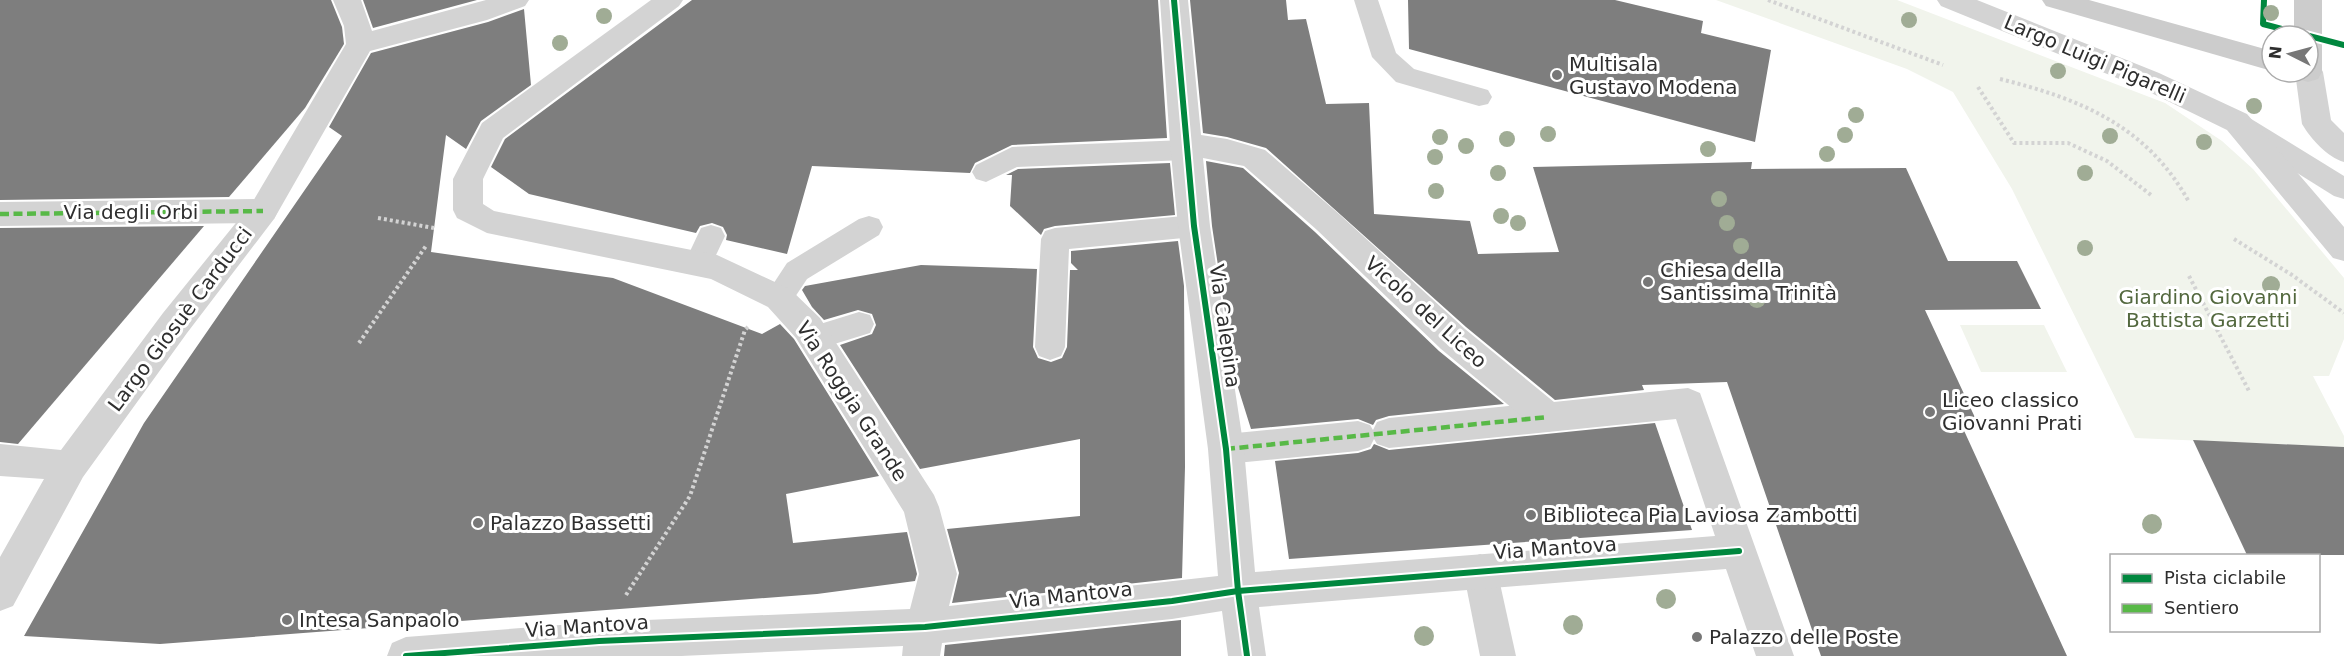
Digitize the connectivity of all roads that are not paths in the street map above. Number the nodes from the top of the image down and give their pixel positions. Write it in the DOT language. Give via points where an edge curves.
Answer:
graph roads {
  1 [pos="348,0"];
  2 [pos="515,0"];
  3 [pos="669,0"];
  4 [pos="1174,0"];
  5 [pos="1366,0"];
  6 [pos="1951,0"];
  7 [pos="2056,0"];
  8 [pos="2308,0"];
  9 [pos="2308,24"];
  10 [pos="360,44"];
  11 [pos="2260,58"];
  12 [pos="2310,84"];
  13 [pos="1479,97"];
  14 [pos="2237,122"];
  15 [pos="2317,124"];
  16 [pos="1185,147"];
  17 [pos="2344,151"];
  18 [pos="986,172"];
  19 [pos="2344,178"];
  20 [pos="2344,189"];
  21 [pos="263,211"];
  22 [pos="0,213"];
  23 [pos="1194,226"];
  24 [pos="869,227"];
  25 [pos="2344,249"];
  26 [pos="780,298"];
  27 [pos="859,324"];
  28 [pos="815,338"];
  29 [pos="1050,347"];
  30 [pos="1548,417"];
  31 [pos="1226,449"];
  32 [pos="0,460"];
  33 [pos="70,466"];
  34 [pos="1738,551"];
  35 [pos="1480,570"];
  36 [pos="1238,591"];
  37 [pos="0,593"];
  38 [pos="923,641"];
  39 [pos="406,656"];
  40 [pos="1247,656"];
  41 [pos="1498,656"];
  42 [pos="1775,656"];
  1 -- 10 [label="street"];
  2 -- 10 [label="street"];
  3 -- 26 [label="street, Via Roggia Grande" via="492,131 468,179 468,210 487,221 704,250 717,268"];
  4 -- 16 [label="street, Via Calepina"];
  5 -- 13 [label="lane" via="1385,57 1405,76"];
  6 -- 14 [label="street, Largo Luigi Pigarelli" via="2149,80"];
  7 -- 11 [label="main road, Largo Luigi Pigarelli"];
  8 -- 9 [label="main road"];
  10 -- 21 [label="street, Largo Giosuè Carducci"];
  12 -- 15 [label="street"];
  14 -- 20 [label="lane"];
  14 -- 25 [label="street"];
  15 -- 17 [label="street"];
  15 -- 19 [label="lane" via="2331,163"];
  16 -- 18 [label="lane" via="1012,157"];
  16 -- 23 [label="street, Via Calepina"];
  16 -- 30 [label="street, Vicolo del Liceo" via="1227,150 1254,158 1453,339"];
  21 -- 22 [label="street, Via degli Orbi"];
  21 -- 33 [label="street, Largo Giosuè Carducci"];
  23 -- 29 [label="lane" via="1055,239"];
  23 -- 31 [label="street, Via Calepina"];
  24 -- 26 [label="lane" via="797,271"];
  26 -- 28 [label="street, Via Roggia Grande"];
  27 -- 28 [label="lane"];
  28 -- 38 [label="street, Via Roggia Grande" via="921,507 938,574"];
  30 -- 31 [label="street"];
  30 -- 34 [label="street" via="1688,403"];
  31 -- 36 [label="street, Via Calepina"];
  32 -- 33 [label="street"];
  33 -- 37 [label="street, Largo Giosuè Carducci"];
  34 -- 35 [label="street, Via Mantova"];
  34 -- 42 [label="street"];
  35 -- 36 [label="street, Via Mantova"];
  35 -- 41 [label="lane"];
  36 -- 38 [label="street, Via Mantova"];
  36 -- 40 [label="street, Via Calepina"];
  38 -- 39 [label="street, Via Mantova" via="599,640"];
}
